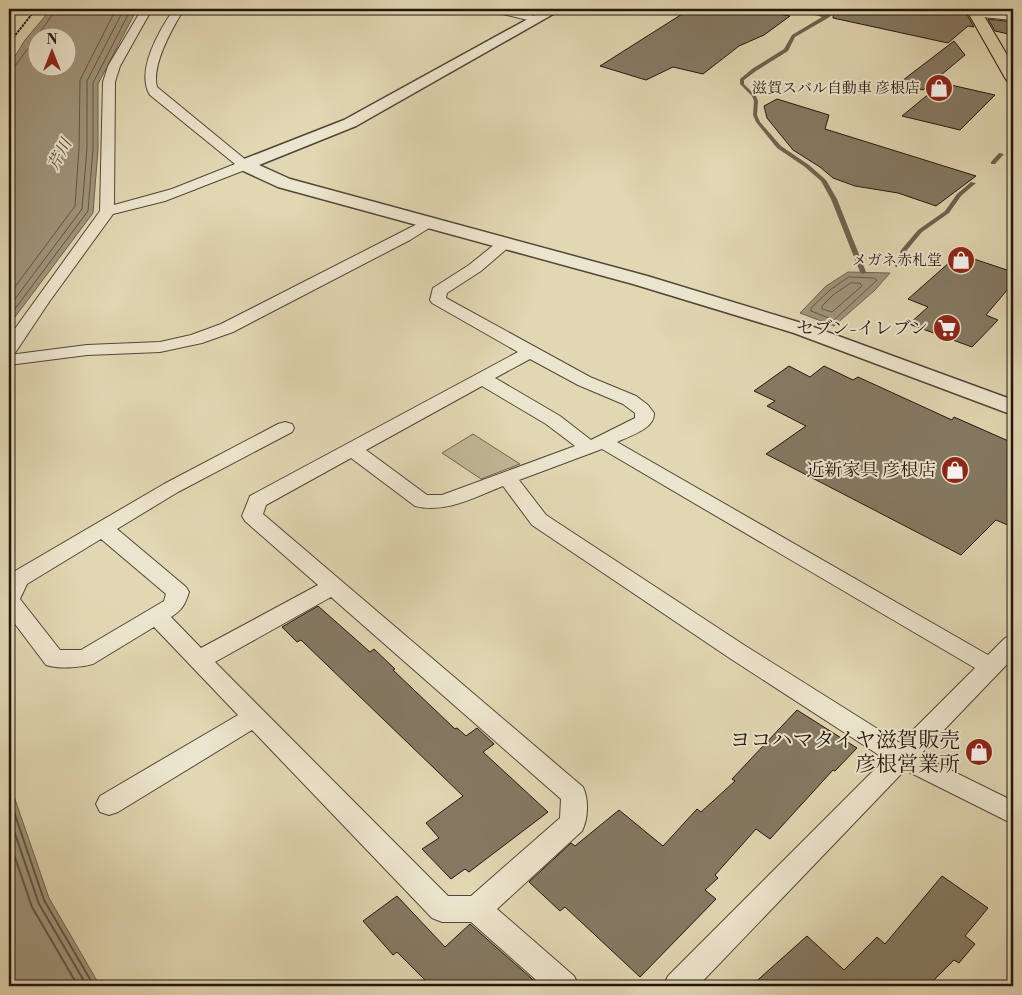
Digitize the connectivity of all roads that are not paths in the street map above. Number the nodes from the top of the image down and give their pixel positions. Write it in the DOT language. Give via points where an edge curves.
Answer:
graph roads {
  1 [pos="146,9"];
  2 [pos="179,9"];
  3 [pos="494,9"];
  4 [pos="555,9"];
  5 [pos="974,11"];
  6 [pos="1013,17"];
  7 [pos="536,19"];
  8 [pos="1013,78"];
  9 [pos="245,165"];
  10 [pos="106,211"];
  11 [pos="428,222"];
  12 [pos="505,243"];
  13 [pos="9,349"];
  14 [pos="529,353"];
  15 [pos="9,360"];
  16 [pos="482,378"];
  17 [pos="1013,408"];
  18 [pos="285,428"];
  19 [pos="595,444"];
  20 [pos="352,449"];
  21 [pos="507,478"];
  22 [pos="103,528"];
  23 [pos="333,586"];
  24 [pos="9,600"];
  25 [pos="156,616"];
  26 [pos="1013,644"];
  27 [pos="199,660"];
  28 [pos="991,667"];
  29 [pos="255,717"];
  30 [pos="902,757"];
  31 [pos="109,804"];
  32 [pos="1013,813"];
  33 [pos="477,909"];
  34 [pos="564,986"];
  35 [pos="678,986"];
  1 -- 10 [label="street" via="118,57 109,82"];
  2 -- 9 [label="street" via="158,50 149,84 154,92"];
  3 -- 7 [label="street"];
  4 -- 7 [label="street"];
  5 -- 6 [label="street"];
  5 -- 8 [label="highway"];
  7 -- 9 [label="street" via="350,123"];
  9 -- 10 [label="street" via="176,194"];
  9 -- 11 [label="street" via="284,183"];
  10 -- 13 [label="street" via="96,232 42,300"];
  11 -- 12 [label="street"];
  11 -- 15 [label="street" via="228,328 160,347 87,350"];
  12 -- 14 [label="street" via="475,268 439,291 438,300"];
  12 -- 17 [label="street" via="810,332"];
  14 -- 16 [label="street"];
  14 -- 19 [label="street" via="600,389 614,392 645,413 642,422"];
  16 -- 19 [label="street"];
  16 -- 20 [label="street"];
  18 -- 22 [label="street"];
  19 -- 21 [label="street"];
  19 -- 28 [label="street"];
  20 -- 21 [label="street" via="422,501 444,501"];
  20 -- 23 [label="street" via="257,501 252,516"];
  21 -- 30 [label="street" via="539,520"];
  22 -- 24 [label="street" via="18,579"];
  22 -- 25 [label="street" via="178,592 174,605"];
  23 -- 27 [label="street"];
  23 -- 33 [label="street" via="574,795 573,824"];
  24 -- 25 [label="street" via="54,659 85,658"];
  25 -- 27 [label="street"];
  26 -- 28 [label="street"];
  27 -- 29 [label="street"];
  28 -- 30 [label="street"];
  29 -- 31 [label="street"];
  29 -- 33 [label="street" via="442,909"];
  30 -- 32 [label="street"];
  30 -- 35 [label="street"];
  33 -- 34 [label="street"];
}
